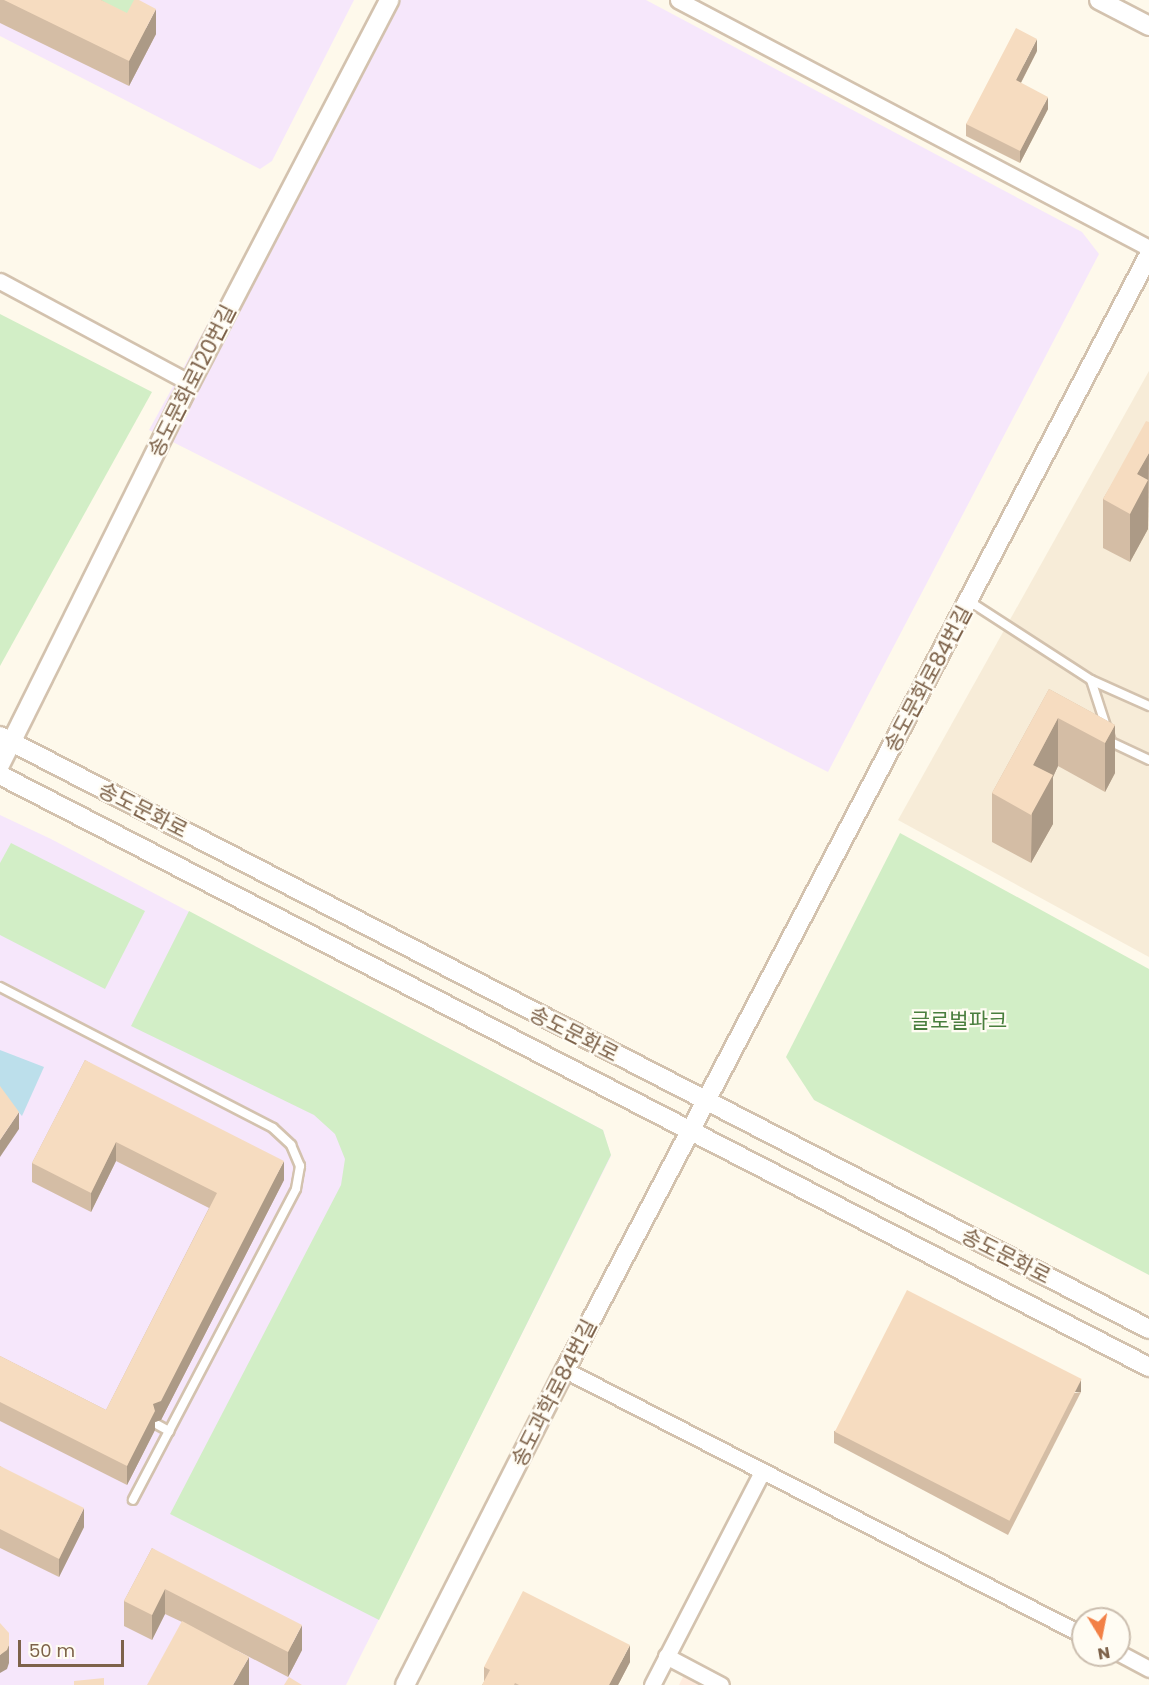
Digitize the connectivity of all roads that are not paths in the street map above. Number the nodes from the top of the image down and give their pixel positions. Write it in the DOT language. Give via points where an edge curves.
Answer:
graph roads {
  1 [pos="389,0"];
  2 [pos="678,0"];
  3 [pos="1099,0"];
  4 [pos="1149,26"];
  5 [pos="1149,248"];
  6 [pos="1149,255"];
  7 [pos="0,281"];
  8 [pos="190,383"];
  9 [pos="969,601"];
  10 [pos="1091,680"];
  11 [pos="1149,706"];
  12 [pos="6,739"];
  13 [pos="1149,760"];
  14 [pos="0,765"];
  15 [pos="0,775"];
  16 [pos="0,987"];
  17 [pos="707,1103"];
  18 [pos="692,1131"];
  19 [pos="1149,1329"];
  20 [pos="1149,1367"];
  21 [pos="565,1370"];
  22 [pos="158,1425"];
  23 [pos="169,1431"];
  24 [pos="762,1472"];
  25 [pos="134,1500"];
  26 [pos="1071,1629"];
  27 [pos="666,1656"];
  28 [pos="1131,1659"];
  29 [pos="1149,1669"];
  30 [pos="405,1685"];
  31 [pos="652,1685"];
  32 [pos="721,1685"];
  1 -- 8 [label="street, 송도문화로120번길"];
  2 -- 5 [label="street"];
  3 -- 4 [label="street"];
  6 -- 9 [label="street, 송도문화로84번길"];
  7 -- 8 [label="street"];
  8 -- 12 [label="street, 송도문화로120번길"];
  9 -- 10 [label="lane"];
  9 -- 17 [label="street, 송도문화로84번길"];
  10 -- 11 [label="lane"];
  10 -- 13 [label="lane" via="1112,742"];
  12 -- 14 [label="street, 송도문화로120번길"];
  12 -- 17 [label="street, 송도문화로"];
  15 -- 18 [label="street, 송도문화로"];
  16 -- 23 [label="lane" via="273,1128 291,1146 300,1166 296,1189"];
  17 -- 18 [label="street, 송도과학로84번길"];
  17 -- 19 [label="street, 송도문화로"];
  18 -- 20 [label="street, 송도문화로"];
  18 -- 21 [label="street, 송도과학로84번길"];
  21 -- 24 [label="street"];
  21 -- 30 [label="street, 송도과학로84번길"];
  22 -- 23 [label="lane"];
  23 -- 25 [label="lane"];
  24 -- 26 [label="street"];
  24 -- 27 [label="street"];
  27 -- 31 [label="street"];
  27 -- 32 [label="street"];
  28 -- 29 [label="street"];
}
